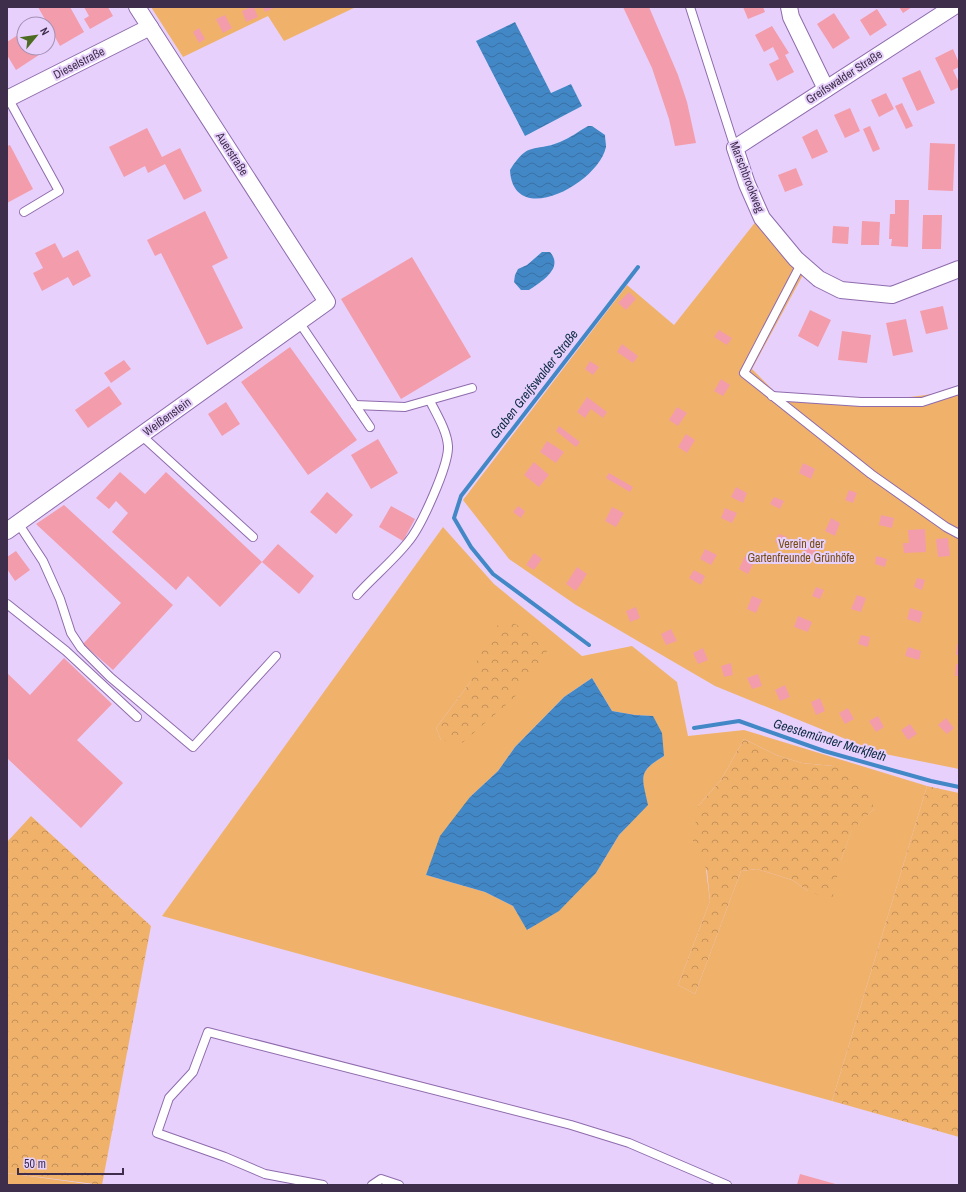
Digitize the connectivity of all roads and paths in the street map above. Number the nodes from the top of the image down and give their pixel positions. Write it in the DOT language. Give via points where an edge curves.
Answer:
graph roads {
  1 [pos="137,7"];
  2 [pos="690,7"];
  3 [pos="789,7"];
  4 [pos="953,7"];
  5 [pos="150,27"];
  6 [pos="826,89"];
  7 [pos="8,99"];
  8 [pos="735,148"];
  9 [pos="24,212"];
  10 [pos="801,264"];
  11 [pos="959,269"];
  12 [pos="327,302"];
  13 [pos="299,322"];
  14 [pos="472,388"];
  15 [pos="959,390"];
  16 [pos="772,396"];
  17 [pos="430,401"];
  18 [pos="355,404"];
  19 [pos="370,427"];
  20 [pos="141,435"];
  21 [pos="12,527"];
  22 [pos="959,534"];
  23 [pos="253,537"];
  24 [pos="357,595"];
  25 [pos="7,604"];
  26 [pos="276,656"];
  27 [pos="137,717"];
  28 [pos="323,1185"];
  29 [pos="372,1185"];
  30 [pos="399,1185"];
  31 [pos="728,1185"];
  1 -- 5 [label="street, Auerstraße"];
  2 -- 8 [label="lane, Marschbrookweg"];
  3 -- 6 [label="street" via="791,17"];
  4 -- 6 [label="street, Greifswalder Straße"];
  5 -- 7 [label="street, Dieselstraße"];
  5 -- 12 [label="street, Auerstraße"];
  6 -- 8 [label="street, Greifswalder Straße"];
  7 -- 9 [label="lane" via="59,191"];
  8 -- 10 [label="street, Marschbrookweg" via="746,184 762,218"];
  10 -- 11 [label="street, Marschbrookweg" via="819,279 841,290 892,295"];
  10 -- 16 [label="lane" via="744,373"];
  12 -- 13 [label="street, Weißenstein"];
  13 -- 18 [label="lane"];
  13 -- 20 [label="street, Weißenstein"];
  14 -- 17 [label="lane"];
  15 -- 16 [label="lane" via="922,402 861,402"];
  16 -- 22 [label="lane" via="871,474"];
  17 -- 18 [label="lane" via="405,407"];
  17 -- 24 [label="lane" via="443,427 448,445 446,463 440,479 409,542"];
  18 -- 19 [label="lane"];
  20 -- 21 [label="street, Weißenstein"];
  20 -- 23 [label="lane"];
  21 -- 26 [label="lane" via="32,543 58,594 71,633 81,648 193,747"];
  25 -- 27 [label="lane" via="66,651"];
  28 -- 31 [label="lane" via="265,1174 157,1133 169,1098 194,1072 208,1032 571,1125 629,1143"];
  29 -- 30 [label="lane" via="381,1179"];
}
